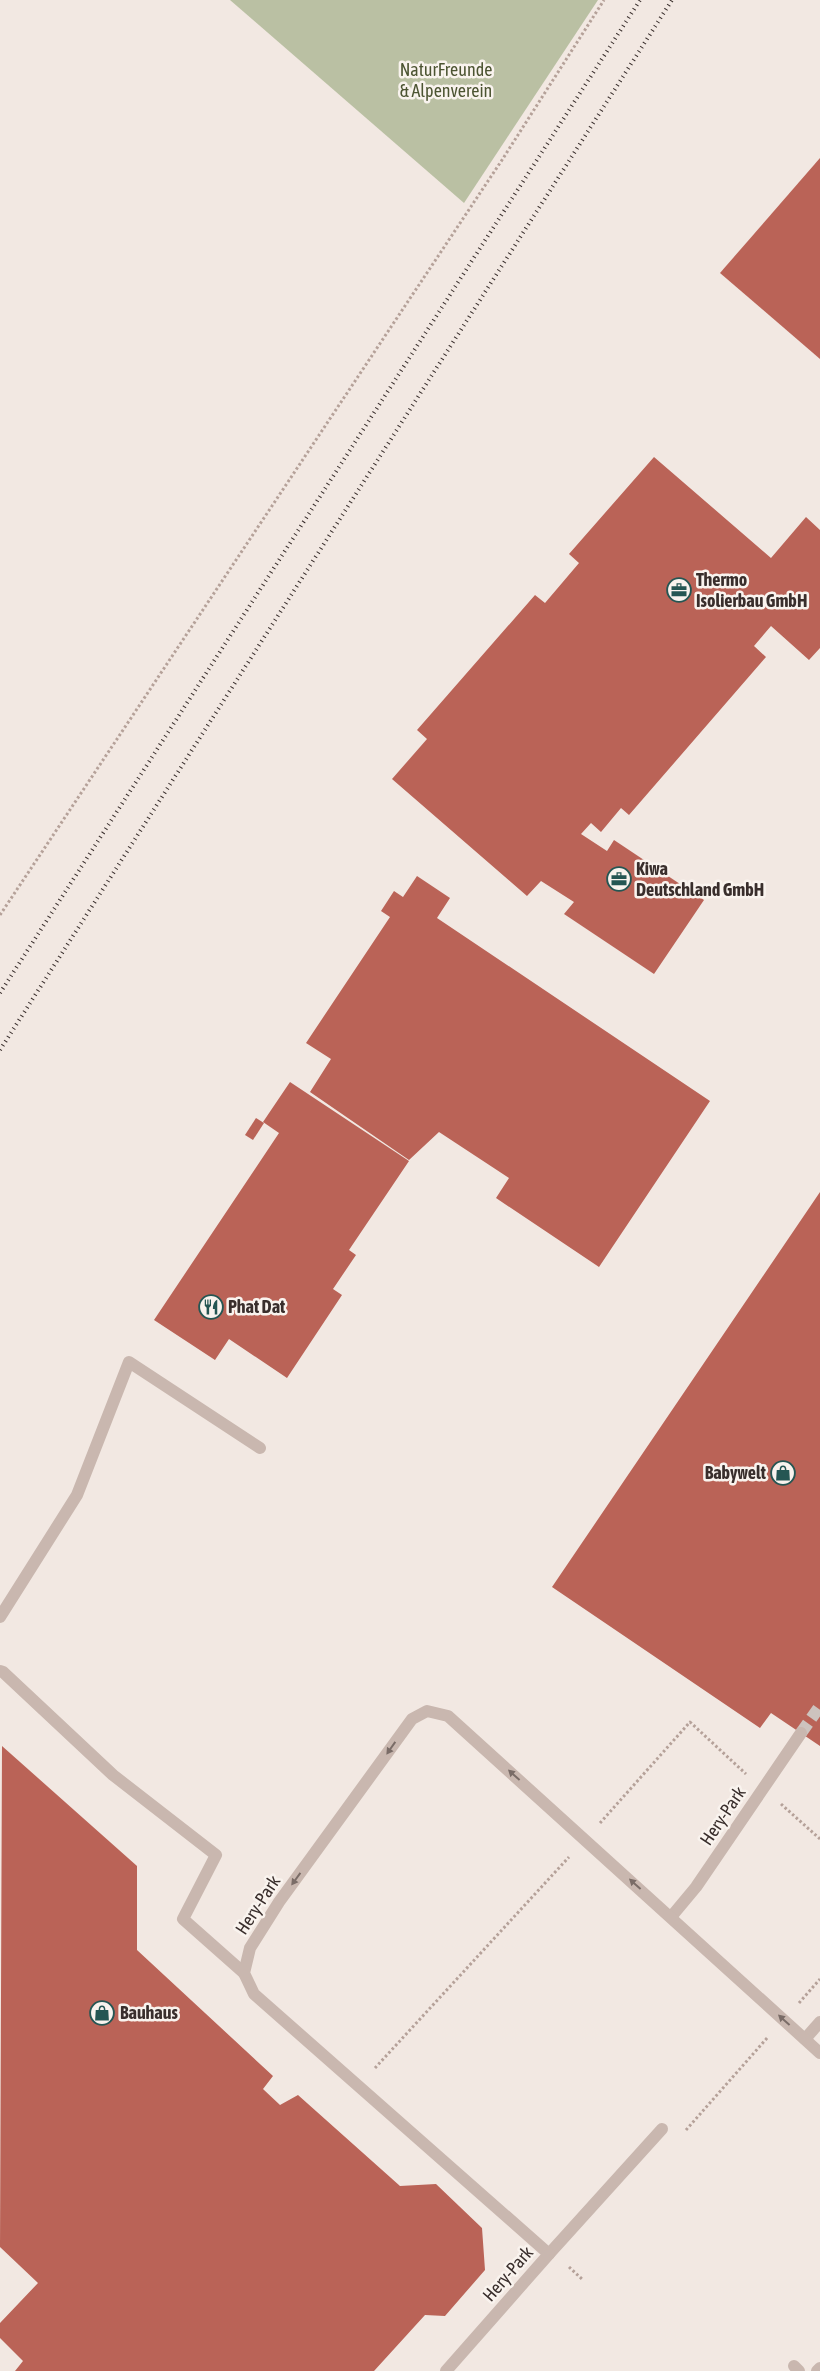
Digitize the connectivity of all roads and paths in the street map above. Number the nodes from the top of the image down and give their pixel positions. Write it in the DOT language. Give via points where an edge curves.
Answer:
graph roads {
  1 [pos="604,0"];
  2 [pos="0,915"];
  3 [pos="260,1448"];
  4 [pos="0,1617"];
  5 [pos="0,1671"];
  6 [pos="801,1733"];
  7 [pos="671,1917"];
  8 [pos="244,1972"];
  9 [pos="820,2022"];
  10 [pos="805,2039"];
  11 [pos="820,2053"];
  12 [pos="662,2129"];
  13 [pos="549,2254"];
  14 [pos="567,2265"];
  15 [pos="583,2280"];
  16 [pos="820,2368"];
  17 [pos="446,2371"];
  18 [pos="817,2371"];
  1 -- 2 [label="path" via="502,160"];
  3 -- 4 [label="street" via="129,1362 77,1495"];
  5 -- 8 [label="street" via="113,1775 216,1855 183,1919"];
  6 -- 7 [label="street, Hery-Park" via="696,1887"];
  7 -- 8 [label="street, Hery-Park, one-way" via="448,1716 427,1711 412,1718 279,1902 250,1948"];
  10 -- 7 [label="street, Hery-Park, one-way"];
  8 -- 13 [label="street, Hery-Park" via="254,1994"];
  9 -- 10 [label="street"];
  10 -- 11 [label="street, Hery-Park"];
  12 -- 13 [label="street"];
  13 -- 17 [label="street, Hery-Park"];
  14 -- 15 [label="path"];
  16 -- 18 [label="street"];
}
